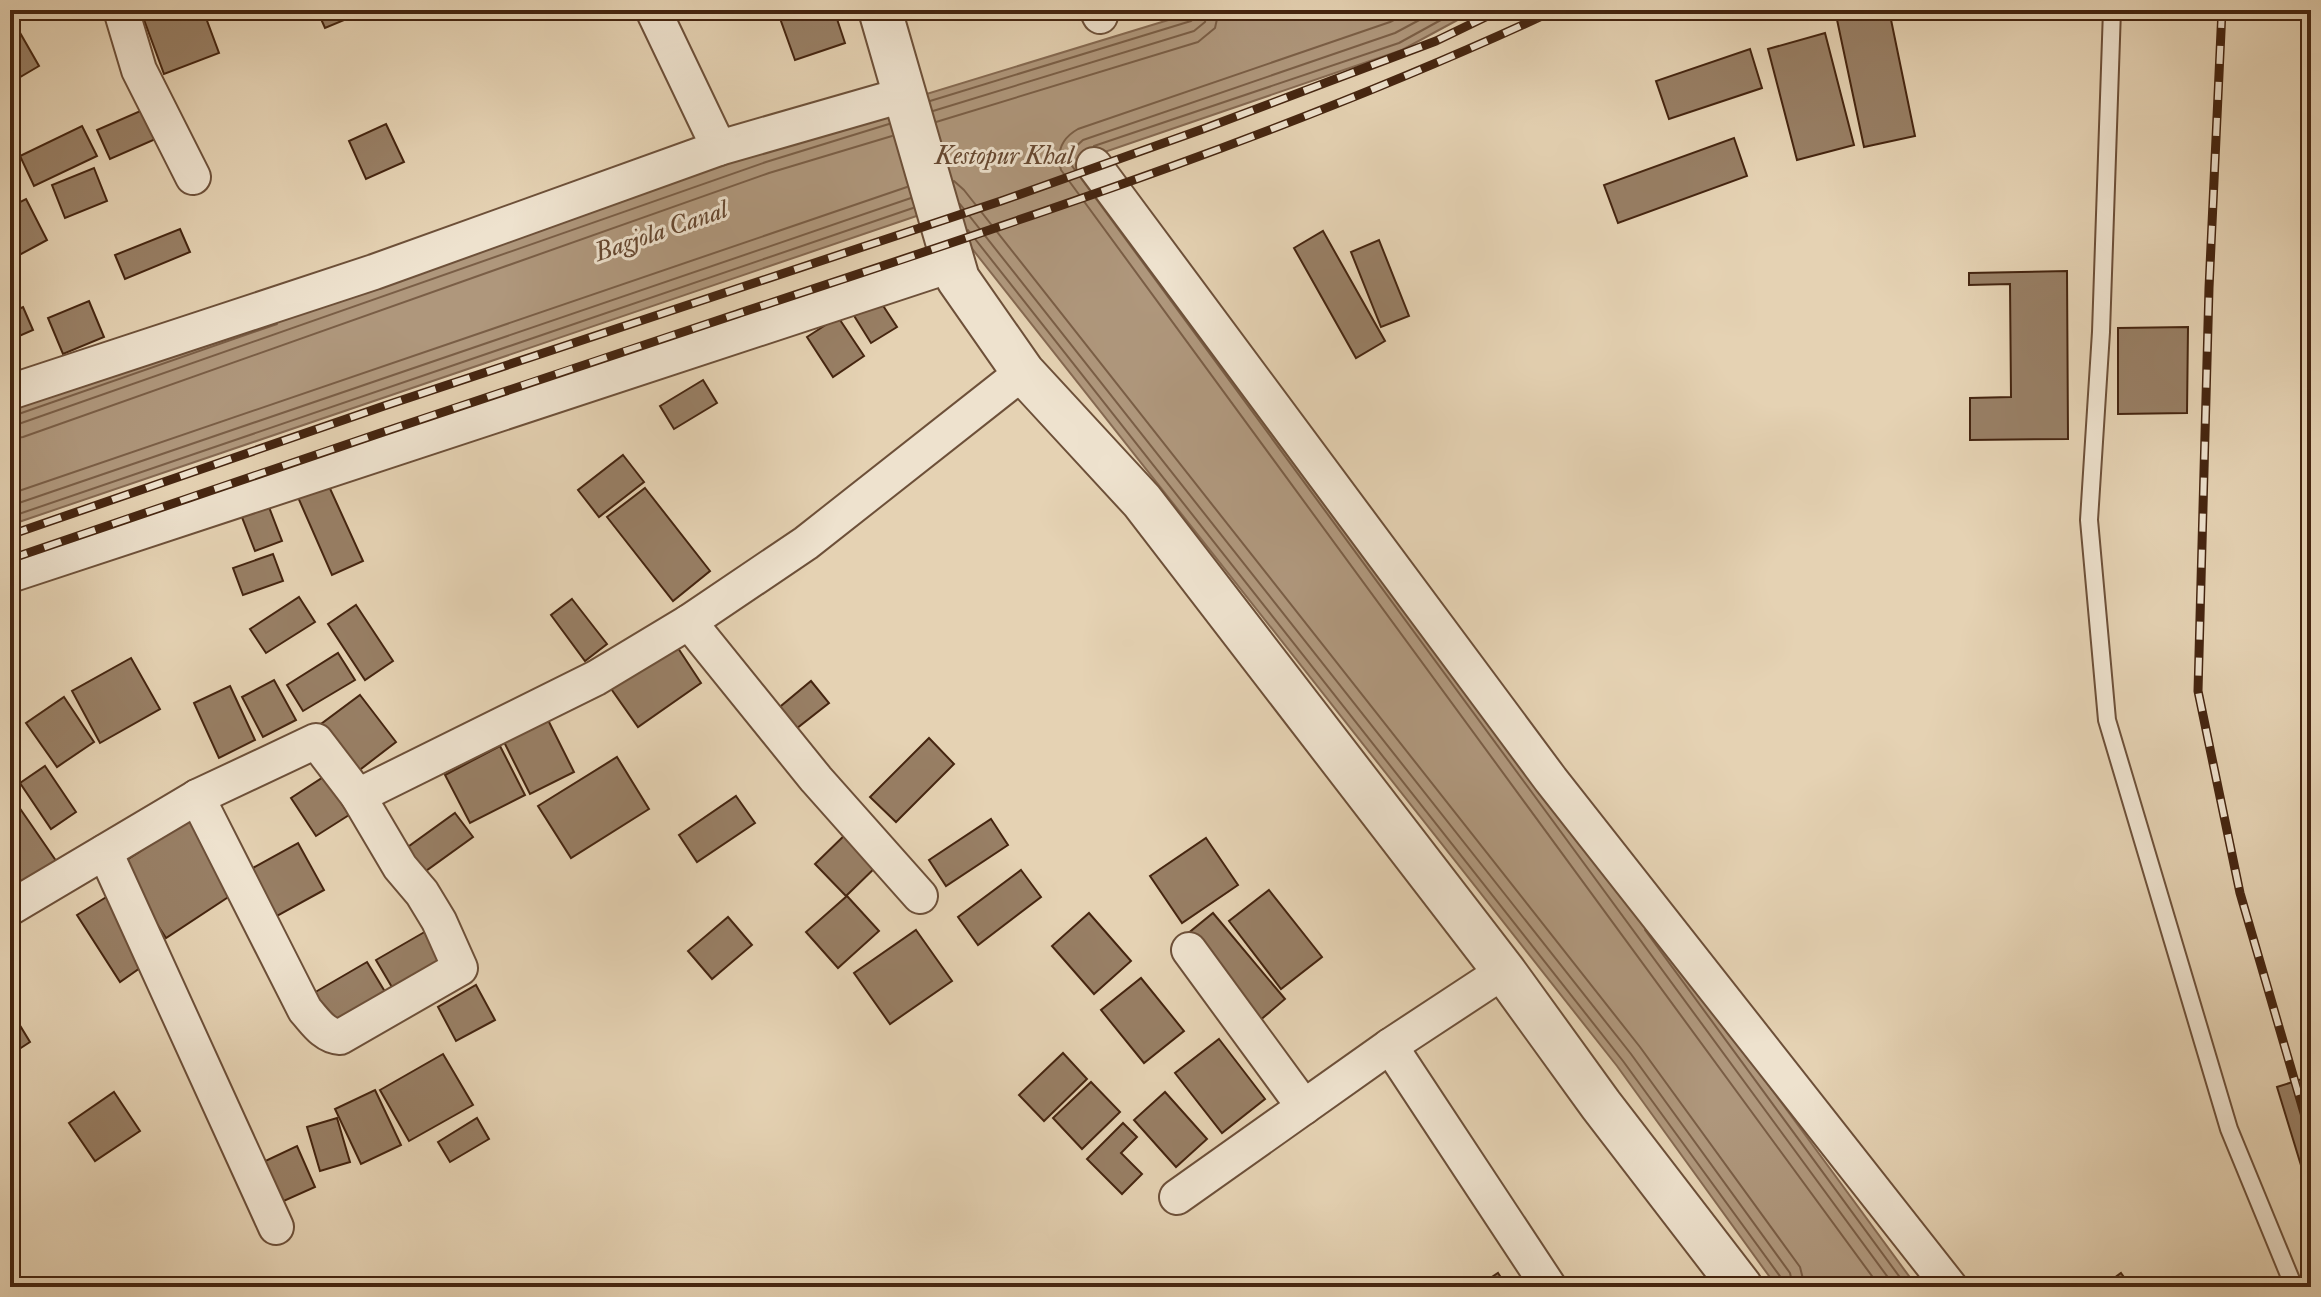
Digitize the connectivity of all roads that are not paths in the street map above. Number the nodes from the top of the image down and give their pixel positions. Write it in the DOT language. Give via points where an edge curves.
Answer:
graph roads {
  1 [pos="121,10"];
  2 [pos="653,10"];
  3 [pos="880,10"];
  4 [pos="2112,10"];
  5 [pos="903,95"];
  6 [pos="719,148"];
  7 [pos="1094,165"];
  8 [pos="193,177"];
  9 [pos="952,258"];
  10 [pos="1023,372"];
  11 [pos="10,392"];
  12 [pos="10,575"];
  13 [pos="689,622"];
  14 [pos="358,796"];
  15 [pos="197,797"];
  16 [pos="105,852"];
  17 [pos="920,896"];
  18 [pos="10,908"];
  19 [pos="1189,950"];
  20 [pos="1504,971"];
  21 [pos="1390,1046"];
  22 [pos="1304,1107"];
  23 [pos="1177,1197"];
  24 [pos="276,1227"];
  25 [pos="1549,1287"];
  26 [pos="1741,1287"];
  27 [pos="1950,1287"];
  28 [pos="2294,1287"];
  1 -- 8 [label="street" via="139,70"];
  2 -- 6 [label="street"];
  3 -- 5 [label="street"];
  4 -- 28 [label="lane" via="2089,520 2107,720 2229,1129"];
  5 -- 6 [label="street"];
  5 -- 9 [label="street"];
  6 -- 11 [label="street" via="374,272"];
  7 -- 27 [label="street" via="1551,780"];
  9 -- 10 [label="street" via="958,279"];
  9 -- 12 [label="street"];
  10 -- 13 [label="street" via="806,543"];
  10 -- 20 [label="street" via="1142,501"];
  13 -- 14 [label="street" via="596,678"];
  13 -- 17 [label="street" via="816,779"];
  14 -- 15 [label="street" via="316,741"];
  14 -- 15 [label="street" via="439,921 460,968 340,1037 323,1031 305,1010"];
  15 -- 16 [label="street"];
  16 -- 18 [label="street"];
  16 -- 24 [label="street"];
  19 -- 22 [label="street"];
  20 -- 21 [label="street"];
  20 -- 26 [label="street"];
  21 -- 22 [label="street"];
  21 -- 25 [label="street"];
  22 -- 23 [label="street"];
}
